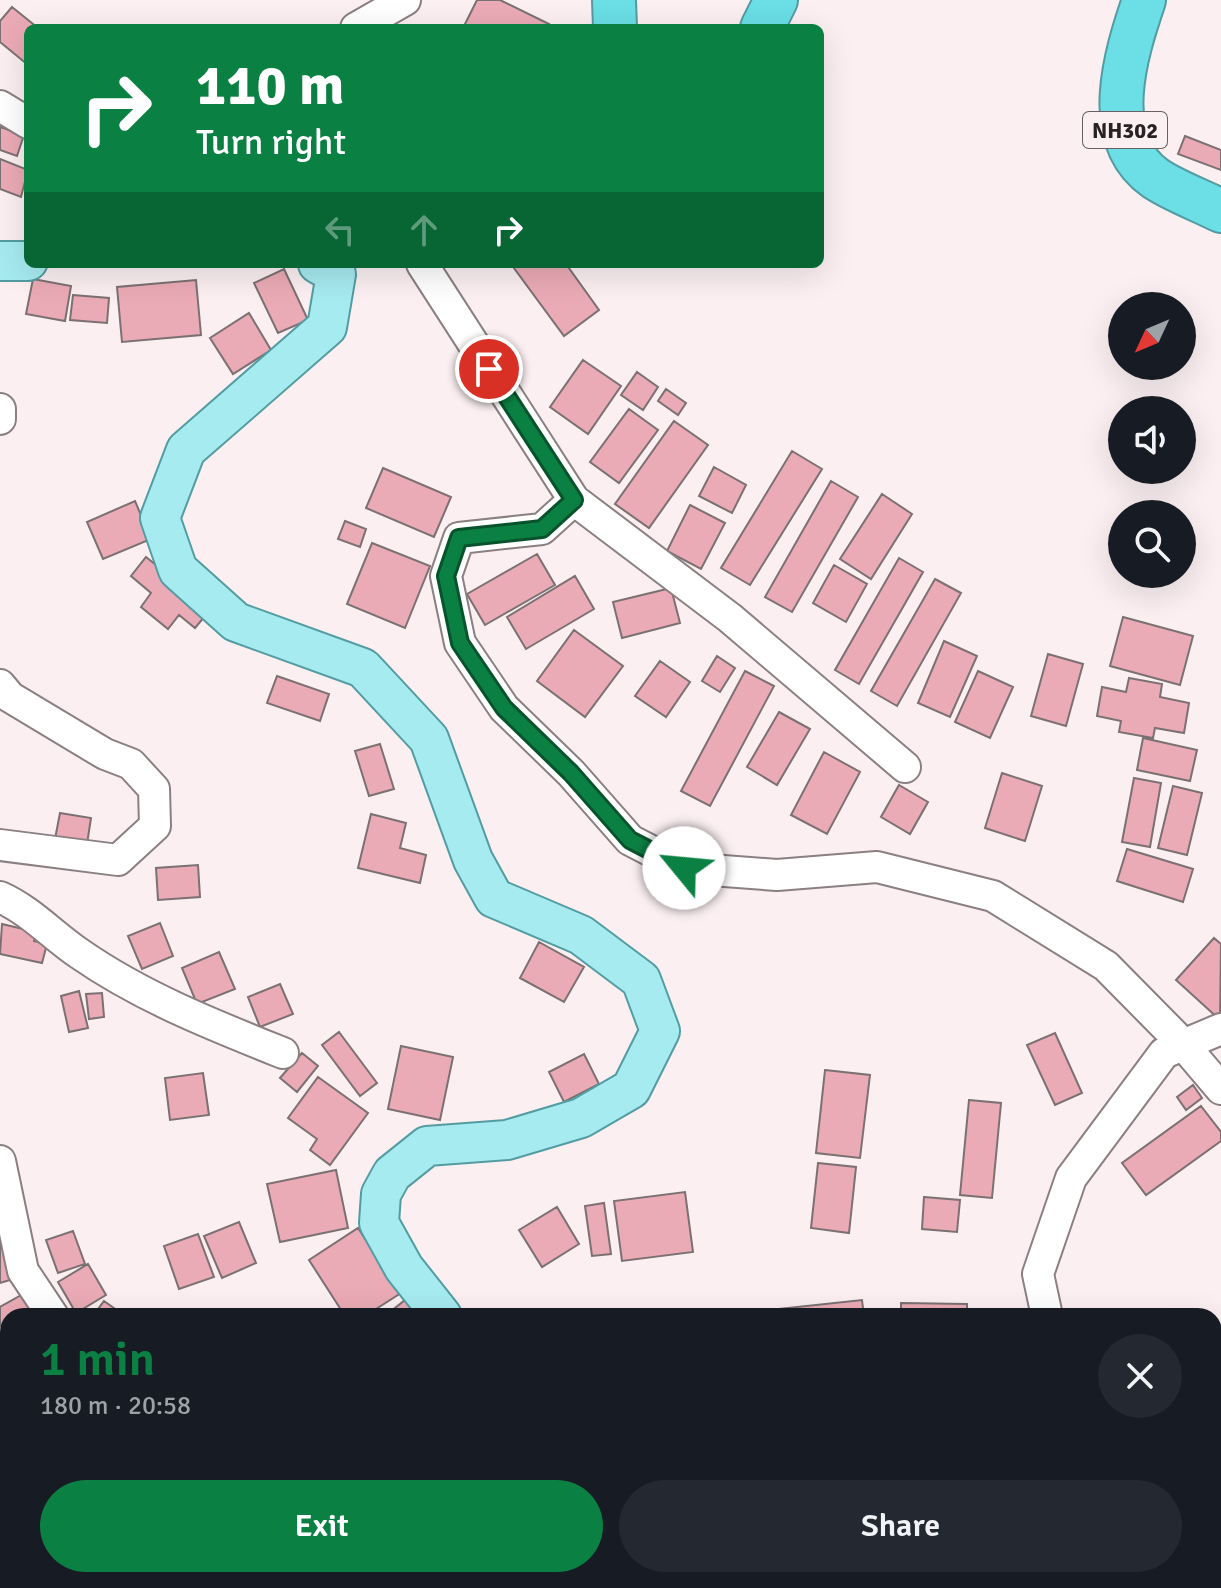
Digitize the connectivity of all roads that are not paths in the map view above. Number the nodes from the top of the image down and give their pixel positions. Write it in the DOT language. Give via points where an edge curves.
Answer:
graph roads {
  1 [pos="405,0"];
  2 [pos="614,0"];
  3 [pos="776,0"];
  4 [pos="1144,0"];
  5 [pos="363,24"];
  6 [pos="615,24"];
  7 [pos="764,24"];
  8 [pos="0,106"];
  9 [pos="24,121"];
  10 [pos="1221,211"];
  11 [pos="0,261"];
  12 [pos="24,261"];
  13 [pos="325,268"];
  14 [pos="425,268"];
  15 [pos="0,409"];
  16 [pos="0,419"];
  17 [pos="574,500"];
  18 [pos="0,685"];
  19 [pos="905,767"];
  20 [pos="0,845"];
  21 [pos="0,897"];
  22 [pos="1221,1029"];
  23 [pos="1182,1043"];
  24 [pos="283,1053"];
  25 [pos="1221,1089"];
  26 [pos="0,1161"];
  27 [pos="48,1308"];
  28 [pos="436,1308"];
  29 [pos="1045,1308"];
  1 -- 5 [label="street"];
  2 -- 6 [label="highway"];
  3 -- 7 [label="highway"];
  4 -- 10 [label="highway, NH302" via="1127,58 1121,109 1130,152 1154,177"];
  8 -- 9 [label="street"];
  11 -- 12 [label="main road"];
  13 -- 28 [label="main road" via="336,274 327,327 186,450 160,518 178,570 236,622 363,668 429,739 473,860 494,898 581,935 641,980 660,1031 631,1089 581,1118 507,1140 427,1146 392,1174 381,1194 379,1223 404,1268"];
  14 -- 17 [label="street"];
  15 -- 16 [label="street"];
  17 -- 19 [label="street" via="730,618"];
  17 -- 23 [label="street" via="542,529 459,538 446,576 460,643 504,708 630,840 684,868 777,875 877,867 993,896 1106,966"];
  18 -- 20 [label="street" via="10,697 131,764 154,789 155,826 118,860"];
  21 -- 24 [label="street" via="20,906 80,954 179,1012"];
  22 -- 23 [label="street"];
  23 -- 25 [label="street"];
  23 -- 29 [label="street" via="1164,1053 1071,1178 1038,1274"];
  26 -- 27 [label="street" via="23,1271"];
}
